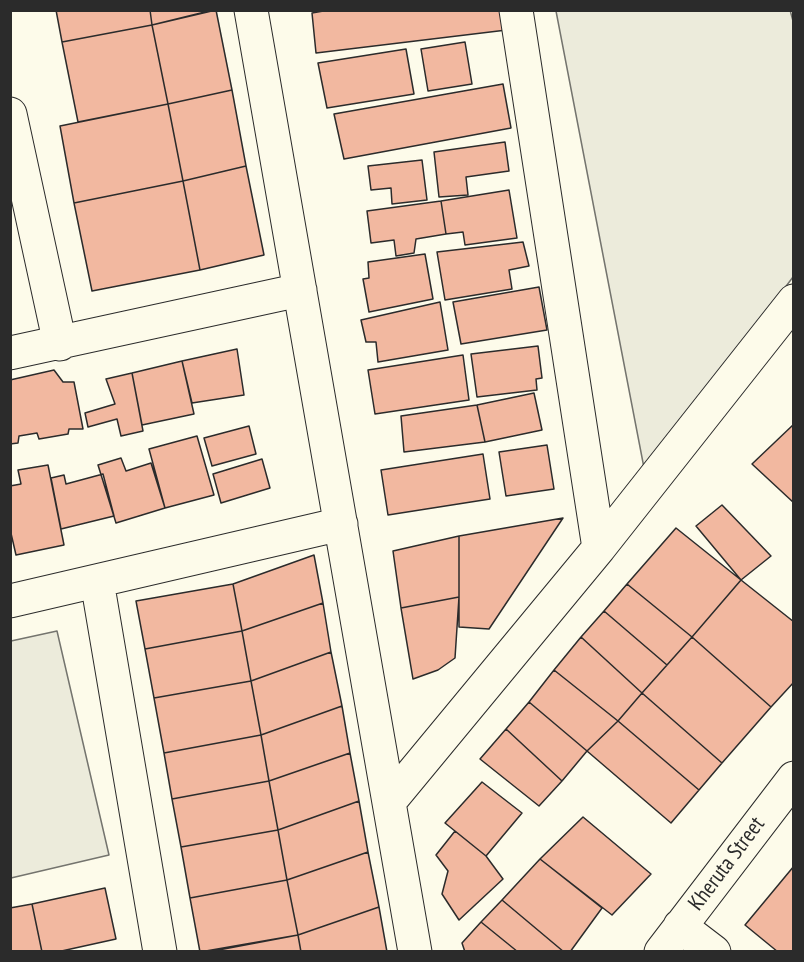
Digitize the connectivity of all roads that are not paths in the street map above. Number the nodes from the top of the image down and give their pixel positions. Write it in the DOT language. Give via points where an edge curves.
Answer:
graph roads {
  1 [pos="251,10"];
  2 [pos="516,10"];
  3 [pos="10,114"];
  4 [pos="300,290"];
  5 [pos="794,302"];
  6 [pos="60,344"];
  7 [pos="10,353"];
  8 [pos="341,524"];
  9 [pos="600,548"];
  10 [pos="97,581"];
  11 [pos="10,601"];
  12 [pos="794,778"];
  13 [pos="389,802"];
  14 [pos="671,939"];
  15 [pos="160,951"];
  16 [pos="415,951"];
  17 [pos="714,951"];
  1 -- 4 [label="street"];
  2 -- 9 [label="street"];
  3 -- 6 [label="street"];
  4 -- 6 [label="street"];
  4 -- 8 [label="street"];
  5 -- 9 [label="street"];
  6 -- 7 [label="street"];
  8 -- 10 [label="street"];
  8 -- 13 [label="street"];
  9 -- 13 [label="street"];
  10 -- 11 [label="street"];
  10 -- 15 [label="street"];
  12 -- 14 [label="street, Kheruta Street"];
  13 -- 16 [label="street"];
  14 -- 17 [label="street"];
}
